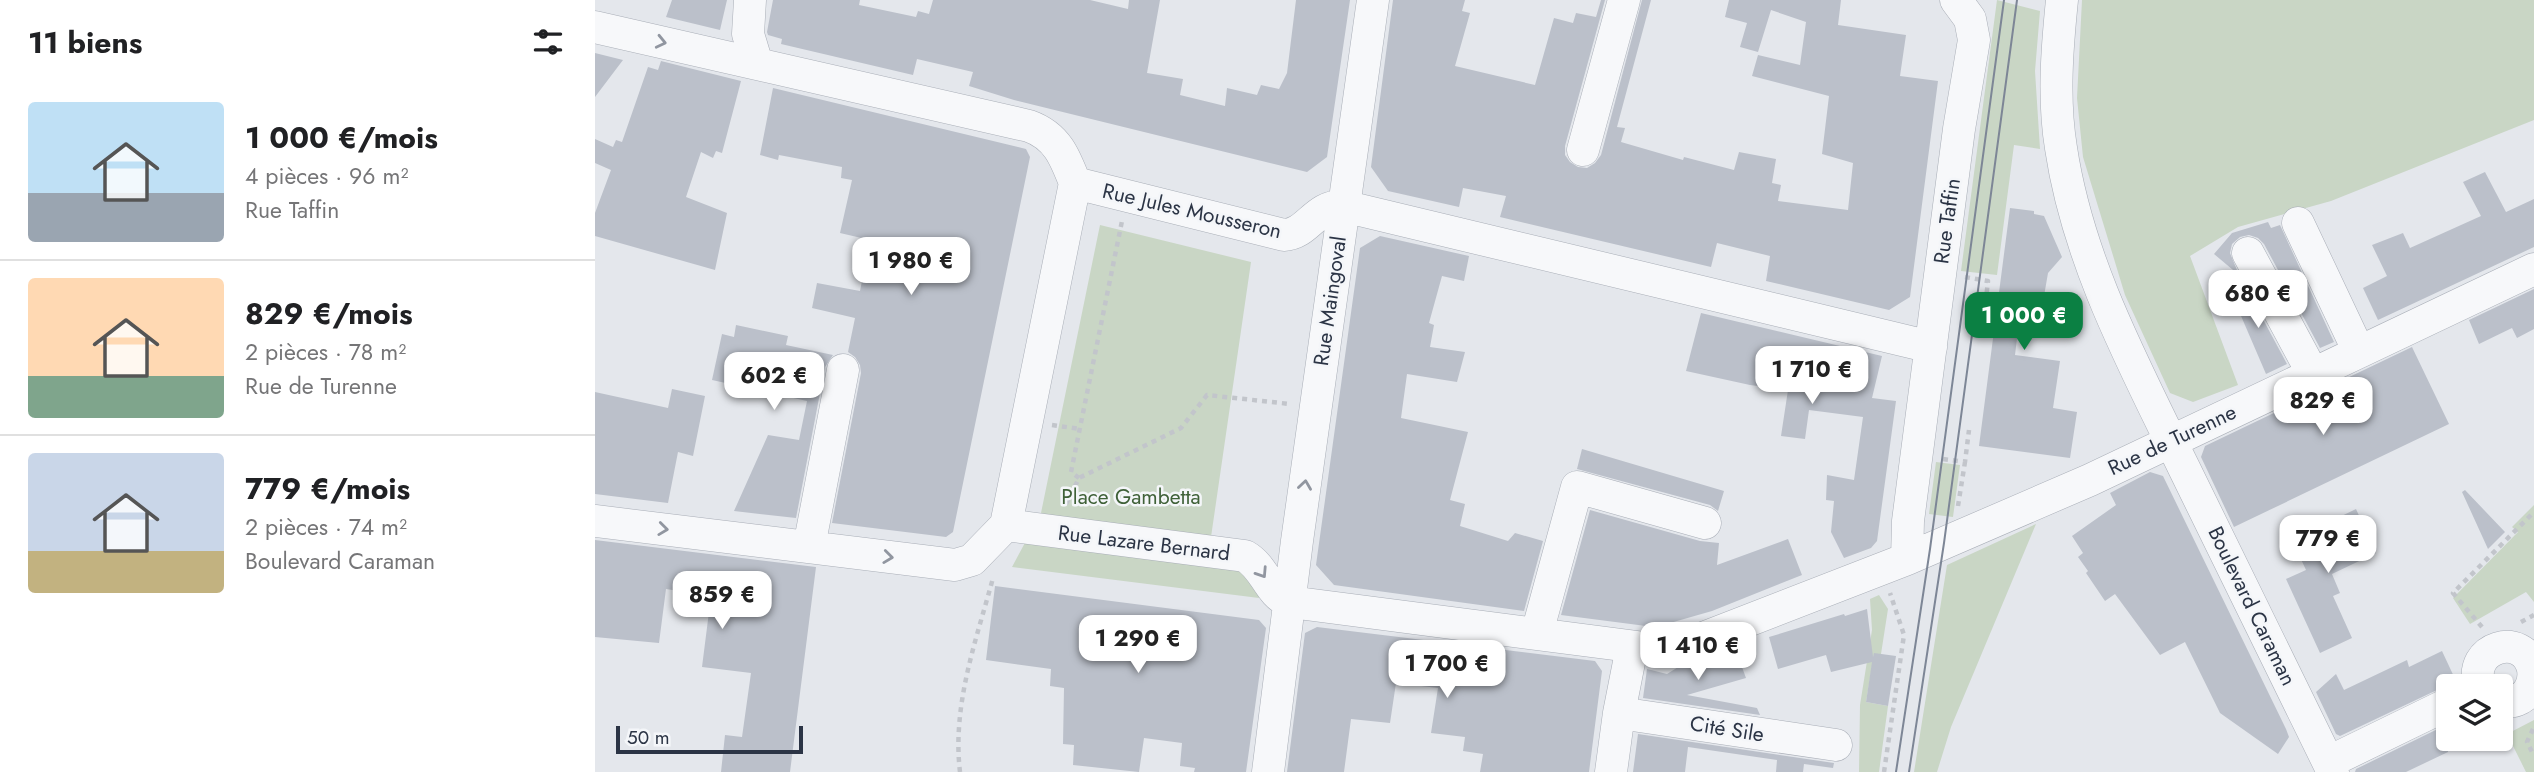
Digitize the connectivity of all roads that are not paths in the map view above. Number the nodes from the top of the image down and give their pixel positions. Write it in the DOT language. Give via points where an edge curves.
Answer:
graph roads {
  1 [pos="750,0"];
  2 [pos="1373,0"];
  3 [pos="1624,0"];
  4 [pos="2062,0"];
  5 [pos="1961,5"];
  6 [pos="595,27"];
  7 [pos="757,64"];
  8 [pos="1583,150"];
  9 [pos="1075,183"];
  10 [pos="1343,205"];
  11 [pos="2298,223"];
  12 [pos="2248,253"];
  13 [pos="2534,269"];
  14 [pos="1931,347"];
  15 [pos="2359,352"];
  16 [pos="843,370"];
  17 [pos="2313,374"];
  18 [pos="2171,441"];
  19 [pos="595,521"];
  20 [pos="1705,523"];
  21 [pos="995,536"];
  22 [pos="809,547"];
  23 [pos="1894,564"];
  24 [pos="1290,602"];
  25 [pos="1537,633"];
  26 [pos="1632,647"];
  27 [pos="2478,674"];
  28 [pos="2513,702"];
  29 [pos="2436,710"];
  30 [pos="1619,713"];
  31 [pos="1836,746"];
  32 [pos="2331,767"];
  33 [pos="1268,772"];
  34 [pos="1611,772"];
  1 -- 7 [label="street" via="748,34"];
  2 -- 10 [label="street, Rue Maingoval"];
  3 -- 8 [label="street"];
  4 -- 18 [label="street, Boulevard Caraman" via="2056,81 2060,146 2070,192 2110,314"];
  5 -- 14 [label="street, Rue Taffin" via="1974,40"];
  6 -- 7 [label="street, Rue Jules Mousseron, one-way"];
  7 -- 9 [label="street, Rue Jules Mousseron" via="1038,129 1060,148"];
  9 -- 10 [label="street, Rue Jules Mousseron" via="1285,234 1297,232 1328,207"];
  9 -- 21 [label="street"];
  10 -- 14 [label="street"];
  24 -- 10 [label="street, Rue Maingoval, one-way"];
  11 -- 15 [label="street"];
  12 -- 17 [label="street"];
  13 -- 15 [label="street, Rue de Turenne"];
  14 -- 23 [label="street, Rue Taffin" via="1908,521"];
  15 -- 17 [label="street, Rue de Turenne"];
  16 -- 22 [label="street"];
  17 -- 18 [label="street, Rue de Turenne"];
  18 -- 23 [label="street, Rue de Turenne"];
  18 -- 32 [label="street, Boulevard Caraman"];
  19 -- 22 [label="street, one-way"];
  20 -- 25 [label="street" via="1577,487"];
  22 -- 21 [label="street, one-way" via="955,565 971,560"];
  21 -- 24 [label="street, Rue Lazare Bernard, one-way" via="1053,531 1245,556 1260,568 1278,596"];
  23 -- 26 [label="street, Rue de Turenne" via="1680,645"];
  24 -- 25 [label="street"];
  24 -- 33 [label="street, Rue Maingoval"];
  25 -- 26 [label="street"];
  26 -- 30 [label="street"];
  27 -- 28 [label="street" via="2486,654 2503,646 2521,651 2532,665 2532,683 2522,698"];
  29 -- 32 [label="street"];
  30 -- 31 [label="street, Cité Sile"];
  30 -- 34 [label="street"];
}
